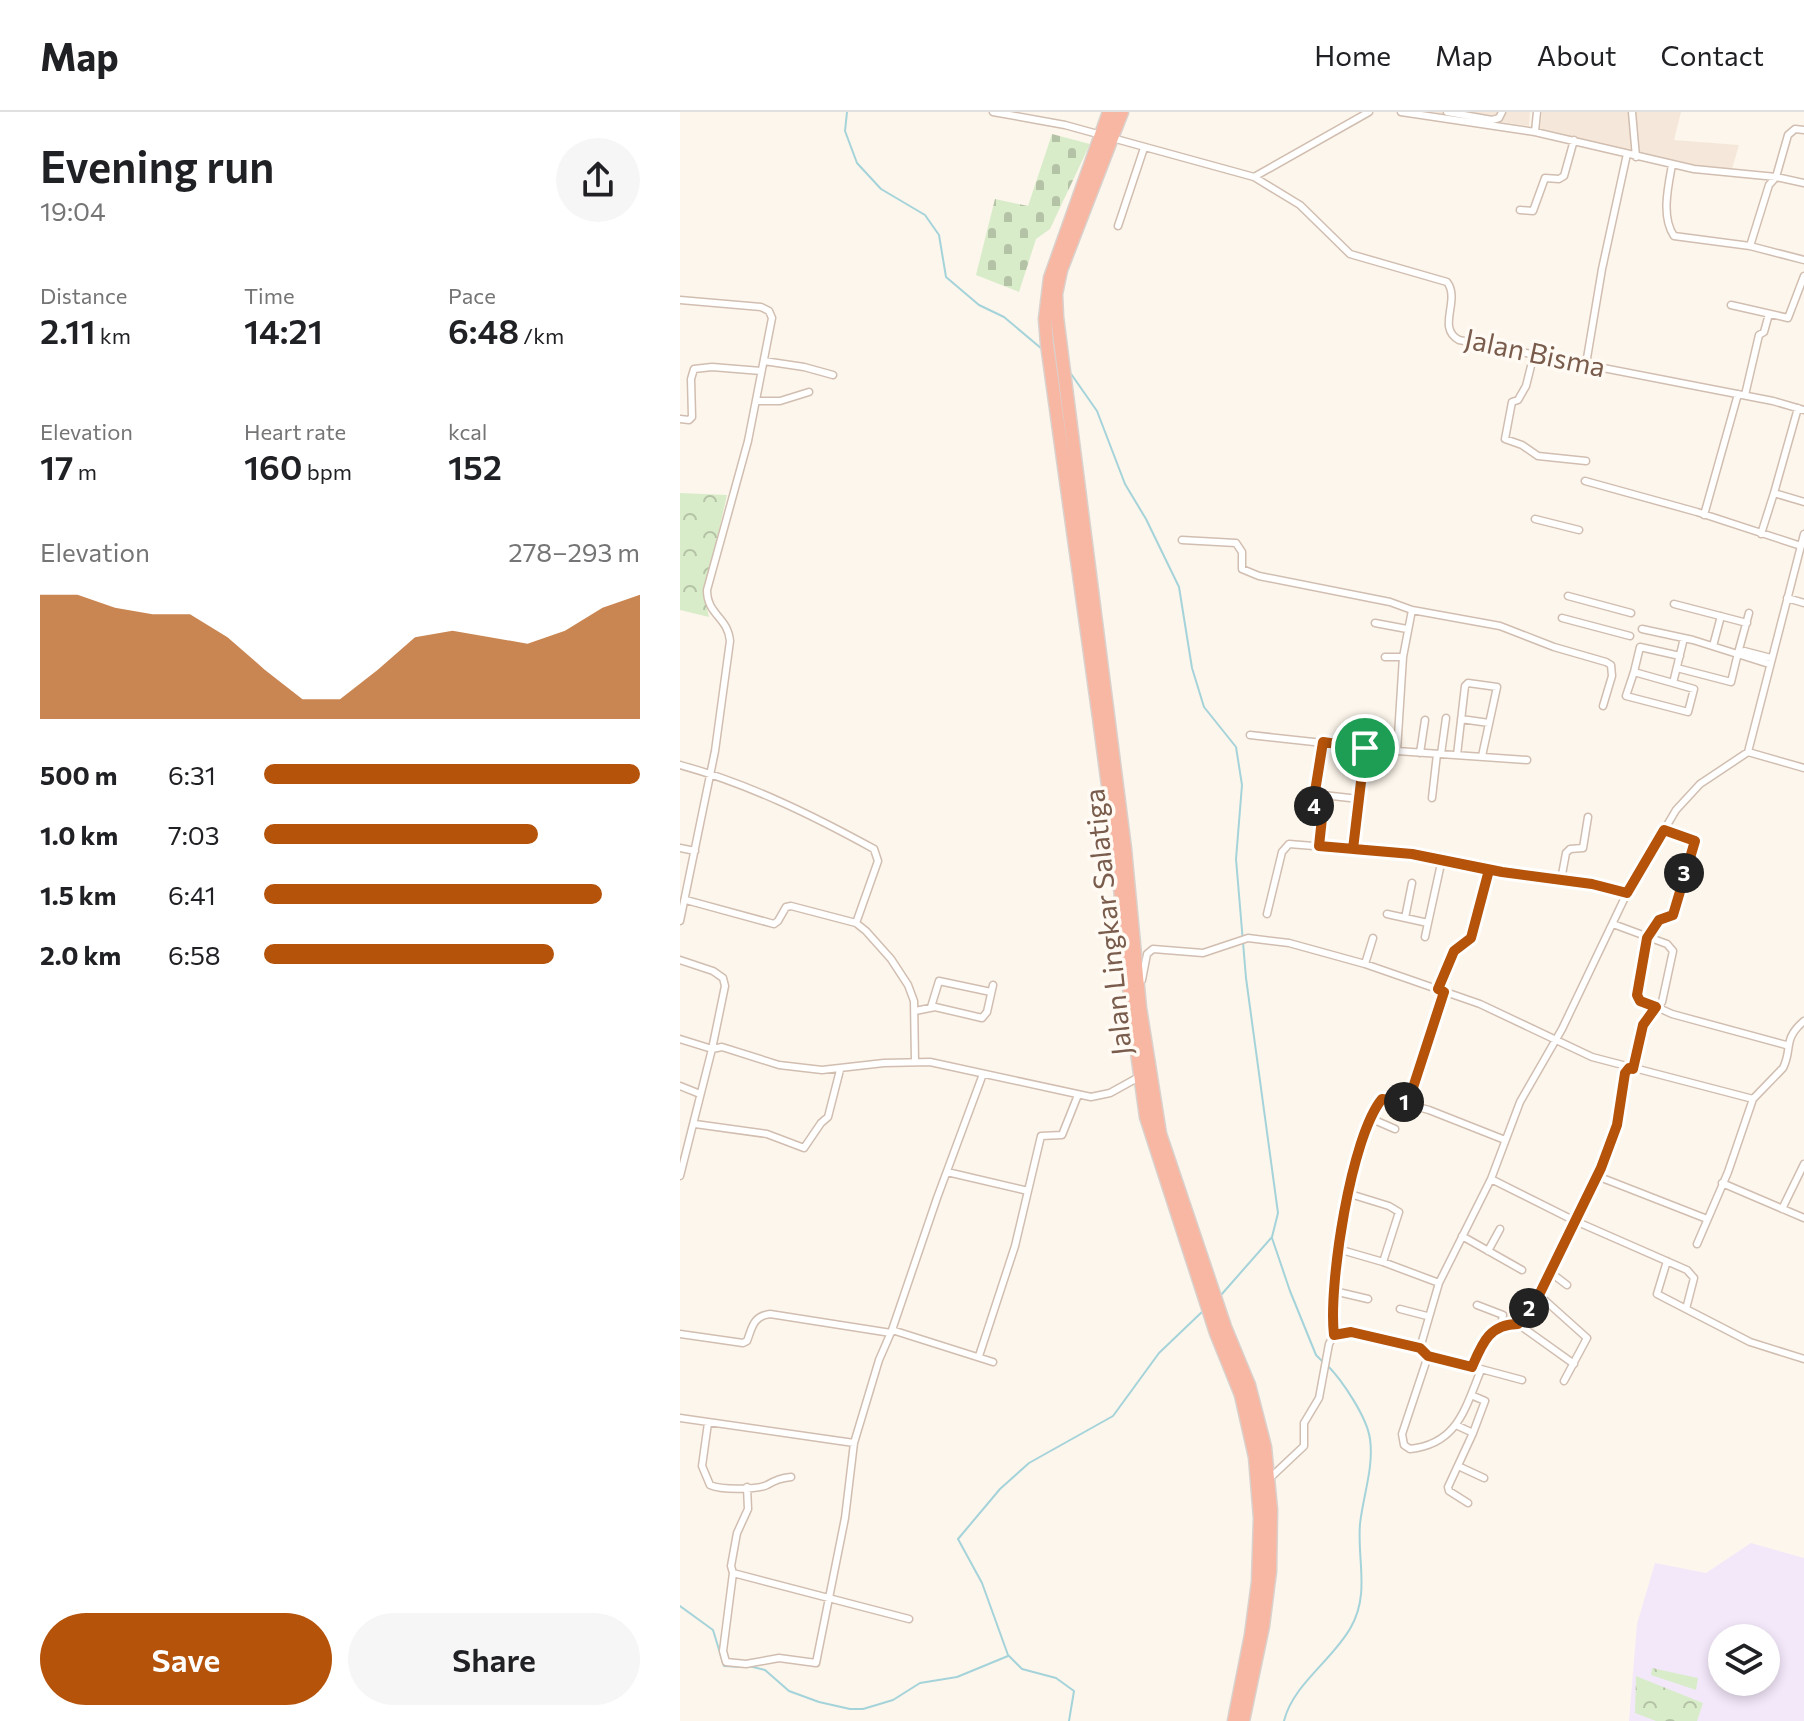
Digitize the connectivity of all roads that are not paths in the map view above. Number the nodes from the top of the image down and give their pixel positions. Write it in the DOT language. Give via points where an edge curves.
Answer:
graph roads {
  1 [pos="993,112"];
  2 [pos="1050,112"];
  3 [pos="1109,112"];
  4 [pos="1122,112"];
  5 [pos="1369,112"];
  6 [pos="1401,112"];
  7 [pos="1447,112"];
  8 [pos="1502,112"];
  9 [pos="1537,112"];
  10 [pos="1632,112"];
  11 [pos="1355,115"];
  12 [pos="1048,121"];
  13 [pos="1804,130"];
  14 [pos="1535,132"];
  15 [pos="1105,137"];
  16 [pos="1574,140"];
  17 [pos="1144,148"];
  18 [pos="1627,154"];
  19 [pos="1636,157"];
  20 [pos="1672,165"];
  21 [pos="1254,177"];
  22 [pos="1776,177"];
  23 [pos="1804,183"];
  24 [pos="1520,210"];
  25 [pos="1118,226"];
  26 [pos="1750,246"];
  27 [pos="1804,260"];
  28 [pos="1804,276"];
  29 [pos="680,300"];
  30 [pos="1731,305"];
  31 [pos="1769,314"];
  32 [pos="1534,354"];
  33 [pos="764,361"];
  34 [pos="1586,364"];
  35 [pos="761,371"];
  36 [pos="833,375"];
  37 [pos="809,392"];
  38 [pos="1742,394"];
  39 [pos="757,401"];
  40 [pos="1801,409"];
  41 [pos="680,419"];
  42 [pos="1586,461"];
  43 [pos="1585,481"];
  44 [pos="1774,493"];
  45 [pos="1804,502"];
  46 [pos="1704,515"];
  47 [pos="1535,519"];
  48 [pos="1579,530"];
  49 [pos="1761,534"];
  50 [pos="1804,534"];
  51 [pos="1182,540"];
  52 [pos="1801,546"];
  53 [pos="1568,596"];
  54 [pos="1787,598"];
  55 [pos="1804,603"];
  56 [pos="1674,604"];
  57 [pos="1412,610"];
  58 [pos="1631,613"];
  59 [pos="1749,613"];
  60 [pos="1721,616"];
  61 [pos="1562,618"];
  62 [pos="1375,623"];
  63 [pos="1747,623"];
  64 [pos="1407,629"];
  65 [pos="1642,629"];
  66 [pos="1630,636"];
  67 [pos="1684,638"];
  68 [pos="1713,646"];
  69 [pos="1738,653"];
  70 [pos="1680,656"];
  71 [pos="1385,657"];
  72 [pos="1403,657"];
  73 [pos="1770,661"];
  74 [pos="1677,668"];
  75 [pos="1634,672"];
  76 [pos="1673,683"];
  77 [pos="1603,706"];
  78 [pos="1446,718"];
  79 [pos="1461,719"];
  80 [pos="1425,720"];
  81 [pos="1489,723"];
  82 [pos="1250,735"];
  83 [pos="1323,742"];
  84 [pos="1365,748"];
  85 [pos="1397,751"];
  86 [pos="1748,752"];
  87 [pos="1420,753"];
  88 [pos="1439,754"];
  89 [pos="1457,755"];
  90 [pos="1482,756"];
  91 [pos="1527,760"];
  92 [pos="680,765"];
  93 [pos="1804,768"];
  94 [pos="709,772"];
  95 [pos="1314,794"];
  96 [pos="1432,798"];
  97 [pos="1359,799"];
  98 [pos="1588,817"];
  99 [pos="1664,830"];
  100 [pos="1319,846"];
  101 [pos="680,848"];
  102 [pos="1353,849"];
  103 [pos="695,851"];
  104 [pos="1442,859"];
  105 [pos="1489,870"];
  106 [pos="1561,880"];
  107 [pos="1412,883"];
  108 [pos="1627,893"];
  109 [pos="686,900"];
  110 [pos="1267,914"];
  111 [pos="1387,914"];
  112 [pos="1405,918"];
  113 [pos="680,921"];
  114 [pos="856,923"];
  115 [pos="1428,923"];
  116 [pos="1613,924"];
  117 [pos="1425,937"];
  118 [pos="1373,938"];
  119 [pos="1647,938"];
  120 [pos="680,960"];
  121 [pos="1365,964"];
  122 [pos="1441,990"];
  123 [pos="931,1007"];
  124 [pos="1656,1007"];
  125 [pos="1136,1008"];
  126 [pos="915,1011"];
  127 [pos="1804,1021"];
  128 [pos="680,1039"];
  129 [pos="1556,1039"];
  130 [pos="1786,1045"];
  131 [pos="1141,1048"];
  132 [pos="712,1049"];
  133 [pos="915,1061"];
  134 [pos="1631,1068"];
  135 [pos="840,1070"];
  136 [pos="983,1074"];
  137 [pos="1139,1077"];
  138 [pos="680,1086"];
  139 [pos="700,1094"];
  140 [pos="1078,1095"];
  141 [pos="1753,1099"];
  142 [pos="1408,1103"];
  143 [pos="1372,1119"];
  144 [pos="695,1124"];
  145 [pos="1395,1129"];
  146 [pos="1505,1140"];
  147 [pos="1804,1164"];
  148 [pos="947,1172"];
  149 [pos="680,1176"];
  150 [pos="1597,1176"];
  151 [pos="1491,1179"];
  152 [pos="1722,1183"];
  153 [pos="1028,1191"];
  154 [pos="1350,1194"];
  155 [pos="1782,1209"];
  156 [pos="1804,1218"];
  157 [pos="1707,1219"];
  158 [pos="1575,1220"];
  159 [pos="1500,1229"];
  160 [pos="1462,1236"];
  161 [pos="1697,1244"];
  162 [pos="1338,1249"];
  163 [pos="1488,1251"];
  164 [pos="1667,1261"];
  165 [pos="1383,1262"];
  166 [pos="1522,1270"];
  167 [pos="1550,1272"];
  168 [pos="1206,1282"];
  169 [pos="1439,1283"];
  170 [pos="1567,1285"];
  171 [pos="1334,1291"];
  172 [pos="1539,1295"];
  173 [pos="1368,1299"];
  174 [pos="1477,1305"];
  175 [pos="1400,1309"];
  176 [pos="1686,1309"];
  177 [pos="1427,1316"];
  178 [pos="1518,1324"];
  179 [pos="1501,1326"];
  180 [pos="892,1332"];
  181 [pos="680,1334"];
  182 [pos="1334,1335"];
  183 [pos="1420,1348"];
  184 [pos="979,1356"];
  185 [pos="1428,1356"];
  186 [pos="1804,1359"];
  187 [pos="993,1362"];
  188 [pos="1574,1364"];
  189 [pos="1472,1367"];
  190 [pos="1481,1370"];
  191 [pos="1522,1380"];
  192 [pos="1564,1381"];
  193 [pos="1471,1395"];
  194 [pos="680,1418"];
  195 [pos="708,1423"];
  196 [pos="1458,1426"];
  197 [pos="1473,1433"];
  198 [pos="854,1443"];
  199 [pos="1458,1466"];
  200 [pos="791,1477"];
  201 [pos="1484,1478"];
  202 [pos="1264,1480"];
  203 [pos="747,1487"];
  204 [pos="1468,1503"];
  205 [pos="733,1573"];
  206 [pos="828,1598"];
  207 [pos="909,1619"];
  208 [pos="1234,1721"];
  209 [pos="1243,1721"];
  1 -- 12 [label="street, Jalan Bisma"];
  2 -- 12 [label="street"];
  3 -- 15 [label="highway, Jalan Lingkar Salatiga"];
  4 -- 15 [label="highway, Jalan Lingkar Salatiga"];
  5 -- 11 [label="street"];
  6 -- 14 [label="street"];
  7 -- 8 [label="street" via="1492,120"];
  9 -- 14 [label="street"];
  10 -- 19 [label="street"];
  11 -- 21 [label="street"];
  12 -- 15 [label="street, Jalan Bisma"];
  13 -- 22 [label="street" via="1788,135"];
  14 -- 16 [label="street"];
  15 -- 17 [label="street, Jalan Bisma"];
  15 -- 125 [label="highway, Jalan Lingkar Salatiga" via="1061,270 1053,346"];
  16 -- 18 [label="street"];
  16 -- 24 [label="street" via="1564,176 1545,178 1533,211"];
  17 -- 21 [label="street, Jalan Bisma"];
  17 -- 25 [label="street"];
  18 -- 19 [label="street"];
  18 -- 34 [label="street"];
  19 -- 20 [label="street"];
  20 -- 22 [label="street"];
  20 -- 26 [label="street" via="1667,194 1674,236"];
  21 -- 32 [label="street, Jalan Bisma" via="1300,205 1350,254 1447,282 1453,290 1448,326 1454,337"];
  22 -- 23 [label="street"];
  22 -- 26 [label="street"];
  26 -- 27 [label="street"];
  28 -- 31 [label="street" via="1790,317"];
  29 -- 33 [label="street" via="769,311"];
  30 -- 31 [label="street"];
  31 -- 38 [label="street"];
  32 -- 34 [label="street, Jalan Bisma"];
  32 -- 42 [label="street" via="1526,386 1512,402 1505,439 1538,456"];
  33 -- 35 [label="street"];
  33 -- 36 [label="street"];
  34 -- 38 [label="street, Jalan Bisma"];
  35 -- 39 [label="street"];
  35 -- 41 [label="street" via="694,369 692,417"];
  37 -- 39 [label="street" via="783,401"];
  38 -- 40 [label="street, Jalan Bisma"];
  38 -- 46 [label="street"];
  39 -- 94 [label="street" via="707,590 708,606 727,627 730,641"];
  40 -- 44 [label="street"];
  43 -- 46 [label="street"];
  44 -- 45 [label="street"];
  44 -- 49 [label="street"];
  46 -- 49 [label="street"];
  47 -- 48 [label="street"];
  49 -- 52 [label="street"];
  50 -- 52 [label="street"];
  51 -- 57 [label="street" via="1236,543 1245,572"];
  52 -- 54 [label="street"];
  53 -- 58 [label="street"];
  54 -- 55 [label="street"];
  54 -- 73 [label="street"];
  56 -- 60 [label="street"];
  57 -- 64 [label="street"];
  57 -- 77 [label="street" via="1500,626 1609,663 1613,672"];
  59 -- 63 [label="street"];
  60 -- 63 [label="street"];
  60 -- 68 [label="street"];
  61 -- 66 [label="street"];
  62 -- 64 [label="street"];
  63 -- 69 [label="street"];
  64 -- 72 [label="street"];
  65 -- 67 [label="street"];
  67 -- 68 [label="street"];
  67 -- 70 [label="street"];
  68 -- 69 [label="street"];
  69 -- 73 [label="street"];
  69 -- 74 [label="street" via="1731,682"];
  70 -- 74 [label="street"];
  70 -- 75 [label="street" via="1640,647"];
  71 -- 72 [label="street"];
  72 -- 85 [label="street"];
  73 -- 86 [label="street"];
  74 -- 76 [label="street"];
  75 -- 76 [label="street"];
  75 -- 76 [label="street" via="1626,696 1688,712 1694,689"];
  78 -- 88 [label="street"];
  79 -- 81 [label="street"];
  79 -- 81 [label="street" via="1466,684 1497,687"];
  79 -- 89 [label="street"];
  80 -- 87 [label="street"];
  81 -- 90 [label="street"];
  82 -- 83 [label="street"];
  83 -- 84 [label="street"];
  83 -- 95 [label="street"];
  84 -- 85 [label="street"];
  84 -- 97 [label="street"];
  85 -- 87 [label="street"];
  86 -- 93 [label="street"];
  86 -- 99 [label="street" via="1700,784"];
  87 -- 88 [label="street"];
  88 -- 89 [label="street"];
  88 -- 96 [label="street"];
  89 -- 90 [label="street"];
  90 -- 91 [label="street"];
  92 -- 94 [label="street"];
  94 -- 103 [label="street"];
  94 -- 114 [label="street" via="777,799 874,849 878,861"];
  95 -- 97 [label="street"];
  95 -- 100 [label="street" via="1314,806 1323,809"];
  97 -- 102 [label="street"];
  98 -- 106 [label="street" via="1583,848 1566,853"];
  99 -- 108 [label="street"];
  99 -- 119 [label="street" via="1695,841 1673,915 1659,920"];
  100 -- 102 [label="street"];
  100 -- 110 [label="street" via="1284,848"];
  101 -- 103 [label="street"];
  102 -- 104 [label="street"];
  103 -- 109 [label="street"];
  104 -- 105 [label="street"];
  104 -- 115 [label="street"];
  105 -- 106 [label="street"];
  105 -- 122 [label="street" via="1471,938 1454,951"];
  106 -- 108 [label="street"];
  107 -- 112 [label="street"];
  108 -- 116 [label="street"];
  109 -- 113 [label="street"];
  109 -- 114 [label="street" via="772,923 789,905"];
  111 -- 112 [label="street"];
  112 -- 115 [label="street"];
  114 -- 126 [label="street" via="900,972"];
  115 -- 117 [label="street"];
  116 -- 119 [label="street"];
  116 -- 129 [label="street"];
  118 -- 121 [label="street"];
  119 -- 124 [label="street" via="1637,995"];
  119 -- 124 [label="street" via="1673,951 1664,998"];
  120 -- 132 [label="street" via="716,973 725,982"];
  121 -- 122 [label="street"];
  121 -- 125 [label="street" via="1289,943 1248,938 1203,953 1153,949 1145,960"];
  122 -- 129 [label="street"];
  122 -- 142 [label="street"];
  123 -- 123 [label="street" via="982,1018 992,989 939,981"];
  123 -- 126 [label="street"];
  124 -- 130 [label="street"];
  124 -- 134 [label="street" via="1643,1025"];
  125 -- 131 [label="highway, Jalan Lingkar Salatiga"];
  126 -- 133 [label="street"];
  127 -- 130 [label="street"];
  128 -- 132 [label="street"];
  129 -- 134 [label="street"];
  129 -- 146 [label="street" via="1524,1092"];
  130 -- 141 [label="street" via="1783,1068"];
  131 -- 137 [label="highway, Jalan Lingkar Salatiga"];
  131 -- 168 [label="highway, Jalan Lingkar Salatiga" via="1160,1134"];
  132 -- 135 [label="street" via="722,1047 795,1068"];
  132 -- 139 [label="street"];
  133 -- 135 [label="street"];
  133 -- 136 [label="street"];
  134 -- 141 [label="street"];
  134 -- 150 [label="street" via="1625,1073 1617,1125"];
  135 -- 144 [label="street" via="828,1117 804,1148 767,1134"];
  136 -- 140 [label="street"];
  136 -- 148 [label="street"];
  137 -- 140 [label="street" via="1104,1095"];
  137 -- 168 [label="highway, Jalan Lingkar Salatiga" via="1151,1136"];
  138 -- 139 [label="street"];
  139 -- 144 [label="street"];
  140 -- 153 [label="street" via="1062,1135 1041,1136"];
  141 -- 152 [label="street"];
  142 -- 143 [label="street" via="1382,1099"];
  142 -- 146 [label="street"];
  143 -- 145 [label="street"];
  143 -- 154 [label="street"];
  144 -- 149 [label="street"];
  146 -- 151 [label="street"];
  147 -- 155 [label="street"];
  148 -- 153 [label="street"];
  148 -- 180 [label="street"];
  150 -- 157 [label="street"];
  150 -- 158 [label="street"];
  151 -- 158 [label="street"];
  151 -- 160 [label="street"];
  152 -- 155 [label="street"];
  152 -- 157 [label="street"];
  153 -- 184 [label="street"];
  154 -- 162 [label="street"];
  154 -- 165 [label="street" via="1399,1212"];
  155 -- 156 [label="street"];
  157 -- 161 [label="street"];
  158 -- 164 [label="street"];
  158 -- 167 [label="street"];
  159 -- 163 [label="street"];
  160 -- 163 [label="street"];
  160 -- 169 [label="street"];
  162 -- 165 [label="street"];
  162 -- 171 [label="street"];
  163 -- 166 [label="street"];
  164 -- 176 [label="street" via="1693,1274"];
  164 -- 176 [label="street" via="1657,1294"];
  165 -- 169 [label="street"];
  167 -- 170 [label="street"];
  167 -- 172 [label="street"];
  168 -- 202 [label="highway, Jalan Lingkar Salatiga" via="1220,1330 1259,1416"];
  169 -- 177 [label="street"];
  171 -- 173 [label="street"];
  171 -- 182 [label="street"];
  172 -- 178 [label="street"];
  172 -- 188 [label="street" via="1587,1337"];
  174 -- 179 [label="street" via="1504,1316"];
  175 -- 177 [label="street"];
  176 -- 186 [label="street" via="1750,1342"];
  177 -- 183 [label="street"];
  178 -- 179 [label="street"];
  178 -- 188 [label="street"];
  179 -- 189 [label="street" via="1485,1340"];
  180 -- 181 [label="street" via="770,1314 755,1320 743,1343"];
  180 -- 184 [label="street"];
  180 -- 198 [label="street"];
  182 -- 183 [label="street" via="1351,1332"];
  182 -- 202 [label="street" via="1319,1398 1304,1423 1304,1446"];
  183 -- 185 [label="street"];
  184 -- 187 [label="street"];
  185 -- 189 [label="street"];
  185 -- 196 [label="street" via="1403,1428 1404,1445 1410,1449 1432,1444"];
  188 -- 192 [label="street"];
  189 -- 190 [label="street"];
  190 -- 191 [label="street"];
  190 -- 193 [label="street"];
  193 -- 196 [label="street"];
  193 -- 197 [label="street" via="1485,1401"];
  194 -- 195 [label="street"];
  195 -- 198 [label="street"];
  195 -- 203 [label="street" via="702,1466 706,1481 714,1487"];
  196 -- 197 [label="street"];
  197 -- 199 [label="street"];
  198 -- 206 [label="street"];
  199 -- 201 [label="street"];
  199 -- 204 [label="street" via="1448,1489"];
  200 -- 203 [label="street"];
  202 -- 208 [label="highway, Jalan Lingkar Salatiga" via="1258,1582"];
  202 -- 209 [label="highway, Jalan Lingkar Salatiga" via="1270,1571"];
  203 -- 205 [label="street" via="748,1509 737,1533"];
  205 -- 206 [label="street"];
  205 -- 206 [label="street" via="723,1651 731,1664 779,1658 816,1663"];
  206 -- 207 [label="street"];
}
